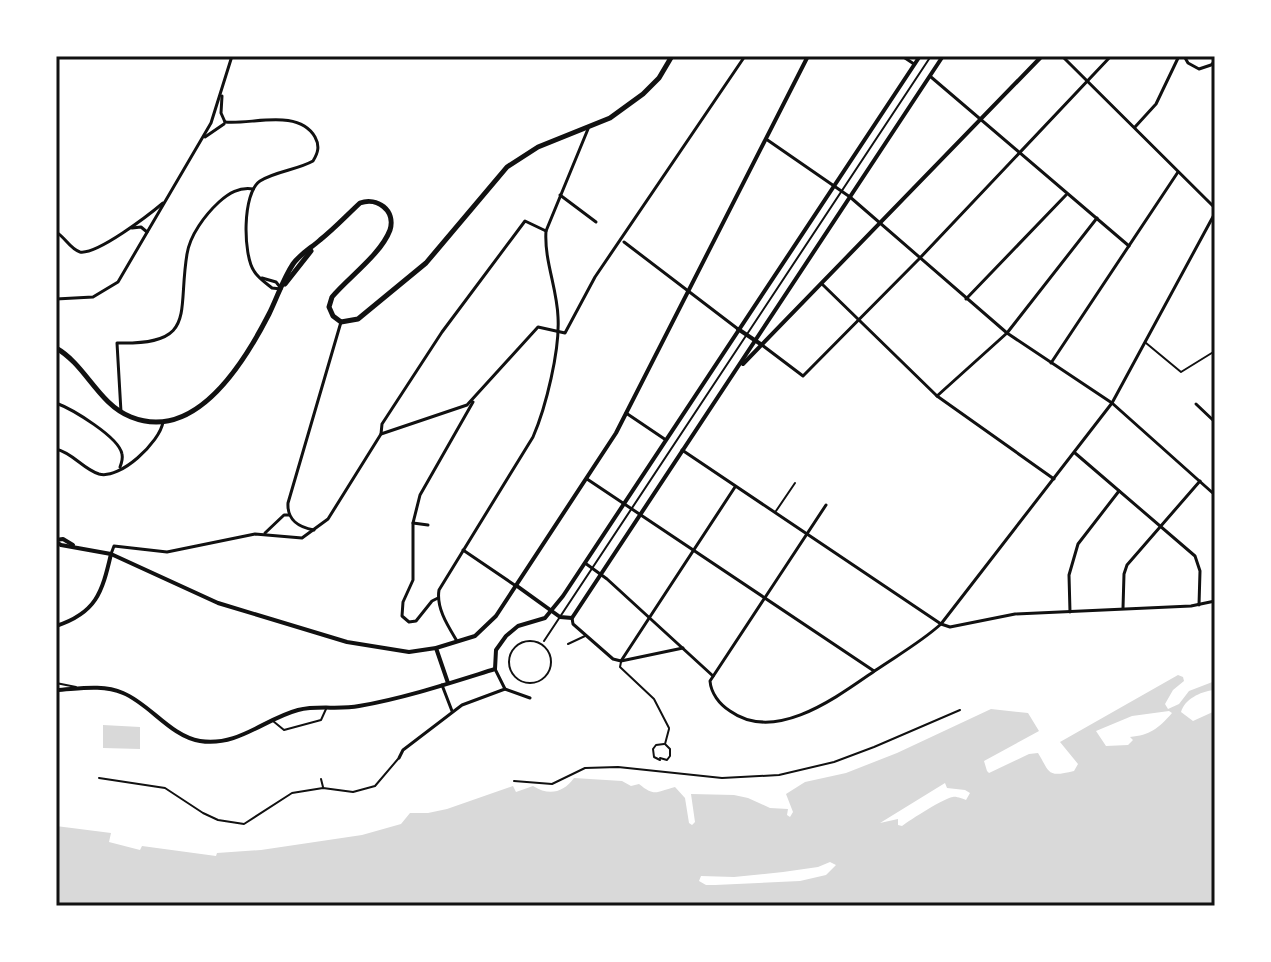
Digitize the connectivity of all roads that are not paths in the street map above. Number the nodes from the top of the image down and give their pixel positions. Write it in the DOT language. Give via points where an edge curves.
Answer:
graph roads {
  1 [pos="232,56"];
  2 [pos="672,56"];
  3 [pos="745,56"];
  4 [pos="808,56"];
  5 [pos="902,56"];
  6 [pos="920,56"];
  7 [pos="931,56"];
  8 [pos="943,56"];
  9 [pos="1042,56"];
  10 [pos="1062,56"];
  11 [pos="1111,56"];
  12 [pos="1181,56"];
  13 [pos="1215,61"];
  14 [pos="914,64"];
  15 [pos="930,76"];
  16 [pos="1087,81"];
  17 [pos="222,88"];
  18 [pos="221,113"];
  19 [pos="214,114"];
  20 [pos="981,119"];
  21 [pos="225,122"];
  22 [pos="211,123"];
  23 [pos="216,127"];
  24 [pos="589,127"];
  25 [pos="1135,127"];
  26 [pos="766,139"];
  27 [pos="202,140"];
  28 [pos="1019,152"];
  29 [pos="1178,172"];
  30 [pos="834,186"];
  31 [pos="253,189"];
  32 [pos="842,191"];
  33 [pos="1067,193"];
  34 [pos="560,195"];
  35 [pos="850,197"];
  36 [pos="166,200"];
  37 [pos="1215,211"];
  38 [pos="144,218"];
  39 [pos="1097,218"];
  40 [pos="596,222"];
  41 [pos="880,224"];
  42 [pos="151,226"];
  43 [pos="128,229"];
  44 [pos="546,231"];
  45 [pos="56,232"];
  46 [pos="148,232"];
  47 [pos="624,242"];
  48 [pos="1129,246"];
  49 [pos="919,259"];
  50 [pos="821,284"];
  51 [pos="281,289"];
  52 [pos="689,292"];
  53 [pos="56,299"];
  54 [pos="966,299"];
  55 [pos="858,321"];
  56 [pos="341,322"];
  57 [pos="738,329"];
  58 [pos="558,331"];
  59 [pos="1007,333"];
  60 [pos="747,335"];
  61 [pos="755,340"];
  62 [pos="1145,342"];
  63 [pos="762,345"];
  64 [pos="56,348"];
  65 [pos="1215,351"];
  66 [pos="1051,363"];
  67 [pos="737,370"];
  68 [pos="937,396"];
  69 [pos="473,401"];
  70 [pos="56,403"];
  71 [pos="1112,403"];
  72 [pos="1196,404"];
  73 [pos="121,412"];
  74 [pos="626,413"];
  75 [pos="1215,422"];
  76 [pos="163,425"];
  77 [pos="381,434"];
  78 [pos="666,440"];
  79 [pos="56,449"];
  80 [pos="682,450"];
  81 [pos="1075,453"];
  82 [pos="120,467"];
  83 [pos="587,479"];
  84 [pos="1054,479"];
  85 [pos="1200,481"];
  86 [pos="795,483"];
  87 [pos="735,487"];
  88 [pos="1120,490"];
  89 [pos="1215,495"];
  90 [pos="623,504"];
  91 [pos="826,505"];
  92 [pos="632,509"];
  93 [pos="775,512"];
  94 [pos="289,515"];
  95 [pos="640,515"];
  96 [pos="413,523"];
  97 [pos="428,525"];
  98 [pos="1161,525"];
  99 [pos="314,530"];
  100 [pos="265,533"];
  101 [pos="807,534"];
  102 [pos="56,541"];
  103 [pos="463,550"];
  104 [pos="693,550"];
  105 [pos="111,554"];
  106 [pos="585,563"];
  107 [pos="593,568"];
  108 [pos="601,574"];
  109 [pos="517,586"];
  110 [pos="438,598"];
  111 [pos="765,598"];
  112 [pos="1215,601"];
  113 [pos="1199,605"];
  114 [pos="1123,608"];
  115 [pos="553,610"];
  116 [pos="1070,612"];
  117 [pos="560,617"];
  118 [pos="649,617"];
  119 [pos="572,618"];
  120 [pos="941,624"];
  121 [pos="56,626"];
  122 [pos="585,636"];
  123 [pos="457,641"];
  124 [pos="544,641"];
  125 [pos="568,644"];
  126 [pos="436,648"];
  127 [pos="683,648"];
  128 [pos="621,661"];
  129 [pos="495,669"];
  130 [pos="874,671"];
  131 [pos="713,676"];
  132 [pos="56,683"];
  133 [pos="528,683"];
  134 [pos="445,684"];
  135 [pos="81,689"];
  136 [pos="505,689"];
  137 [pos="56,690"];
  138 [pos="530,698"];
  139 [pos="326,707"];
  140 [pos="960,710"];
  141 [pos="452,712"];
  142 [pos="272,720"];
  143 [pos="665,744"];
  144 [pos="399,758"];
  145 [pos="99,778"];
  146 [pos="321,779"];
  147 [pos="514,781"];
  148 [pos="323,788"];
  1 -- 17 [label="street"];
  2 -- 24 [label="main road" via="643,94"];
  3 -- 58 [label="street" via="595,277 565,333"];
  4 -- 26 [label="street"];
  5 -- 14 [label="street"];
  6 -- 14 [label="street"];
  7 -- 32 [label="street"];
  8 -- 15 [label="street"];
  9 -- 20 [label="street"];
  10 -- 16 [label="street"];
  11 -- 16 [label="street"];
  12 -- 13 [label="street" via="1199,69"];
  12 -- 25 [label="street" via="1156,104"];
  14 -- 30 [label="street"];
  15 -- 20 [label="street"];
  15 -- 35 [label="street"];
  16 -- 25 [label="street"];
  16 -- 28 [label="street"];
  17 -- 18 [label="street"];
  17 -- 19 [label="street"];
  18 -- 19 [label="street"];
  18 -- 21 [label="street"];
  19 -- 22 [label="street"];
  20 -- 28 [label="street"];
  20 -- 41 [label="street"];
  21 -- 23 [label="street"];
  21 -- 31 [label="street" via="289,121 315,137 318,151 313,161 262,180"];
  22 -- 23 [label="street"];
  22 -- 27 [label="street"];
  23 -- 27 [label="street"];
  24 -- 34 [label="street"];
  24 -- 56 [label="main road" via="538,147 507,167 426,263 358,319"];
  25 -- 29 [label="street"];
  26 -- 30 [label="street"];
  26 -- 52 [label="street"];
  27 -- 36 [label="street"];
  28 -- 33 [label="street"];
  28 -- 49 [label="street"];
  29 -- 37 [label="street"];
  29 -- 48 [label="street"];
  30 -- 32 [label="street"];
  30 -- 57 [label="street"];
  31 -- 51 [label="street" via="246,219 252,267 272,288"];
  31 -- 73 [label="street" via="227,195 195,232 186,256 183,309 173,330 159,340 117,343"];
  32 -- 35 [label="street"];
  32 -- 60 [label="street"];
  33 -- 39 [label="street"];
  33 -- 54 [label="street"];
  34 -- 40 [label="street"];
  34 -- 44 [label="street"];
  35 -- 41 [label="street"];
  35 -- 61 [label="street"];
  36 -- 38 [label="street"];
  36 -- 42 [label="street"];
  37 -- 62 [label="street"];
  38 -- 42 [label="street"];
  38 -- 43 [label="street"];
  39 -- 48 [label="street"];
  39 -- 59 [label="street"];
  41 -- 49 [label="street"];
  41 -- 50 [label="street"];
  42 -- 46 [label="street"];
  43 -- 45 [label="street" via="86,252"];
  43 -- 46 [label="street"];
  44 -- 58 [label="street"];
  44 -- 77 [label="street" via="525,221 442,332 382,424"];
  46 -- 53 [label="street" via="110,289 81,300"];
  47 -- 52 [label="street"];
  48 -- 66 [label="street"];
  49 -- 54 [label="street"];
  49 -- 55 [label="street"];
  50 -- 55 [label="street"];
  50 -- 63 [label="street"];
  51 -- 56 [label="main road" via="298,258 360,203 380,203 391,218 386,237 329,302"];
  51 -- 76 [label="main road" via="246,354 211,399"];
  52 -- 57 [label="street"];
  52 -- 74 [label="street"];
  54 -- 59 [label="street"];
  55 -- 63 [label="street" via="803,376"];
  55 -- 68 [label="street"];
  56 -- 94 [label="street" via="288,503"];
  57 -- 60 [label="street"];
  57 -- 78 [label="street"];
  58 -- 69 [label="street" via="538,327 531,332"];
  58 -- 103 [label="street" via="533,437"];
  59 -- 66 [label="street"];
  59 -- 68 [label="street"];
  60 -- 61 [label="street"];
  60 -- 92 [label="street"];
  61 -- 63 [label="street"];
  61 -- 67 [label="street"];
  62 -- 65 [label="street" via="1181,372"];
  62 -- 71 [label="street"];
  63 -- 67 [label="street"];
  64 -- 73 [label="main road" via="74,360"];
  66 -- 71 [label="street"];
  67 -- 80 [label="street"];
  68 -- 84 [label="street"];
  69 -- 77 [label="street"];
  69 -- 96 [label="street" via="420,495"];
  70 -- 82 [label="street" via="88,419 119,447"];
  71 -- 81 [label="street"];
  71 -- 85 [label="street"];
  72 -- 75 [label="street"];
  73 -- 76 [label="main road"];
  74 -- 78 [label="street"];
  74 -- 83 [label="street"];
  76 -- 82 [label="street" via="136,461"];
  77 -- 99 [label="street" via="328,519"];
  78 -- 90 [label="street"];
  79 -- 82 [label="street" via="99,474"];
  80 -- 87 [label="street"];
  80 -- 95 [label="street"];
  81 -- 84 [label="street"];
  81 -- 88 [label="street"];
  83 -- 90 [label="street"];
  83 -- 109 [label="street"];
  84 -- 120 [label="street"];
  85 -- 89 [label="street"];
  85 -- 98 [label="street"];
  86 -- 93 [label="street"];
  87 -- 93 [label="street"];
  87 -- 104 [label="street"];
  88 -- 98 [label="street"];
  88 -- 116 [label="street" via="1078,544 1069,575"];
  90 -- 92 [label="street"];
  90 -- 106 [label="street"];
  91 -- 101 [label="street"];
  92 -- 95 [label="street"];
  92 -- 107 [label="street"];
  93 -- 101 [label="street"];
  94 -- 99 [label="street"];
  94 -- 100 [label="street"];
  95 -- 104 [label="street"];
  95 -- 108 [label="street"];
  96 -- 97 [label="street"];
  96 -- 110 [label="street" via="413,580 402,616 416,621"];
  98 -- 113 [label="street" via="1199,564"];
  98 -- 114 [label="street" via="1127,565"];
  99 -- 100 [label="street" via="302,538"];
  100 -- 105 [label="street" via="167,552 114,546"];
  101 -- 111 [label="street"];
  101 -- 120 [label="street"];
  102 -- 105 [label="street"];
  103 -- 109 [label="street"];
  103 -- 110 [label="street"];
  104 -- 111 [label="street"];
  104 -- 118 [label="street"];
  105 -- 121 [label="street" via="100,595 78,617"];
  105 -- 126 [label="street" via="218,603 347,642 409,652"];
  106 -- 107 [label="street"];
  106 -- 115 [label="street"];
  107 -- 108 [label="street"];
  107 -- 117 [label="street"];
  108 -- 118 [label="street"];
  108 -- 119 [label="street"];
  109 -- 115 [label="street"];
  109 -- 123 [label="street" via="487,626"];
  110 -- 123 [label="street"];
  111 -- 130 [label="street"];
  111 -- 131 [label="street"];
  112 -- 113 [label="street"];
  113 -- 114 [label="street"];
  114 -- 116 [label="street"];
  115 -- 117 [label="street"];
  115 -- 129 [label="street" via="506,636 496,650"];
  116 -- 120 [label="street"];
  117 -- 119 [label="street"];
  117 -- 124 [label="street"];
  118 -- 127 [label="street"];
  118 -- 128 [label="street"];
  119 -- 122 [label="street"];
  120 -- 130 [label="street"];
  122 -- 125 [label="street"];
  122 -- 128 [label="street"];
  123 -- 126 [label="street"];
  126 -- 134 [label="street"];
  127 -- 128 [label="street"];
  127 -- 131 [label="street"];
  128 -- 143 [label="street" via="620,667 654,699 669,728"];
  129 -- 134 [label="street"];
  129 -- 136 [label="street"];
  130 -- 131 [label="street" via="818,709 772,721 731,713 710,685"];
  132 -- 135 [label="street"];
  133 -- 133 [label="street" via="542,680 551,665 546,648 531,641 519,645 510,658 512,673"];
  134 -- 139 [label="street" via="355,707"];
  134 -- 141 [label="street"];
  135 -- 137 [label="street"];
  135 -- 142 [label="street" via="123,692 199,741 239,737"];
  136 -- 138 [label="street"];
  136 -- 141 [label="street"];
  139 -- 142 [label="street"];
  139 -- 142 [label="street" via="321,720 284,730"];
  140 -- 147 [label="street" via="834,762 779,775 722,778 618,767 585,768 552,784"];
  141 -- 144 [label="street"];
  143 -- 143 [label="street" via="656,745 654,757 667,760 671,751"];
  144 -- 148 [label="street" via="375,786 353,792"];
  145 -- 148 [label="street" via="165,788 218,820 244,824 292,793"];
  146 -- 148 [label="street"];
}
